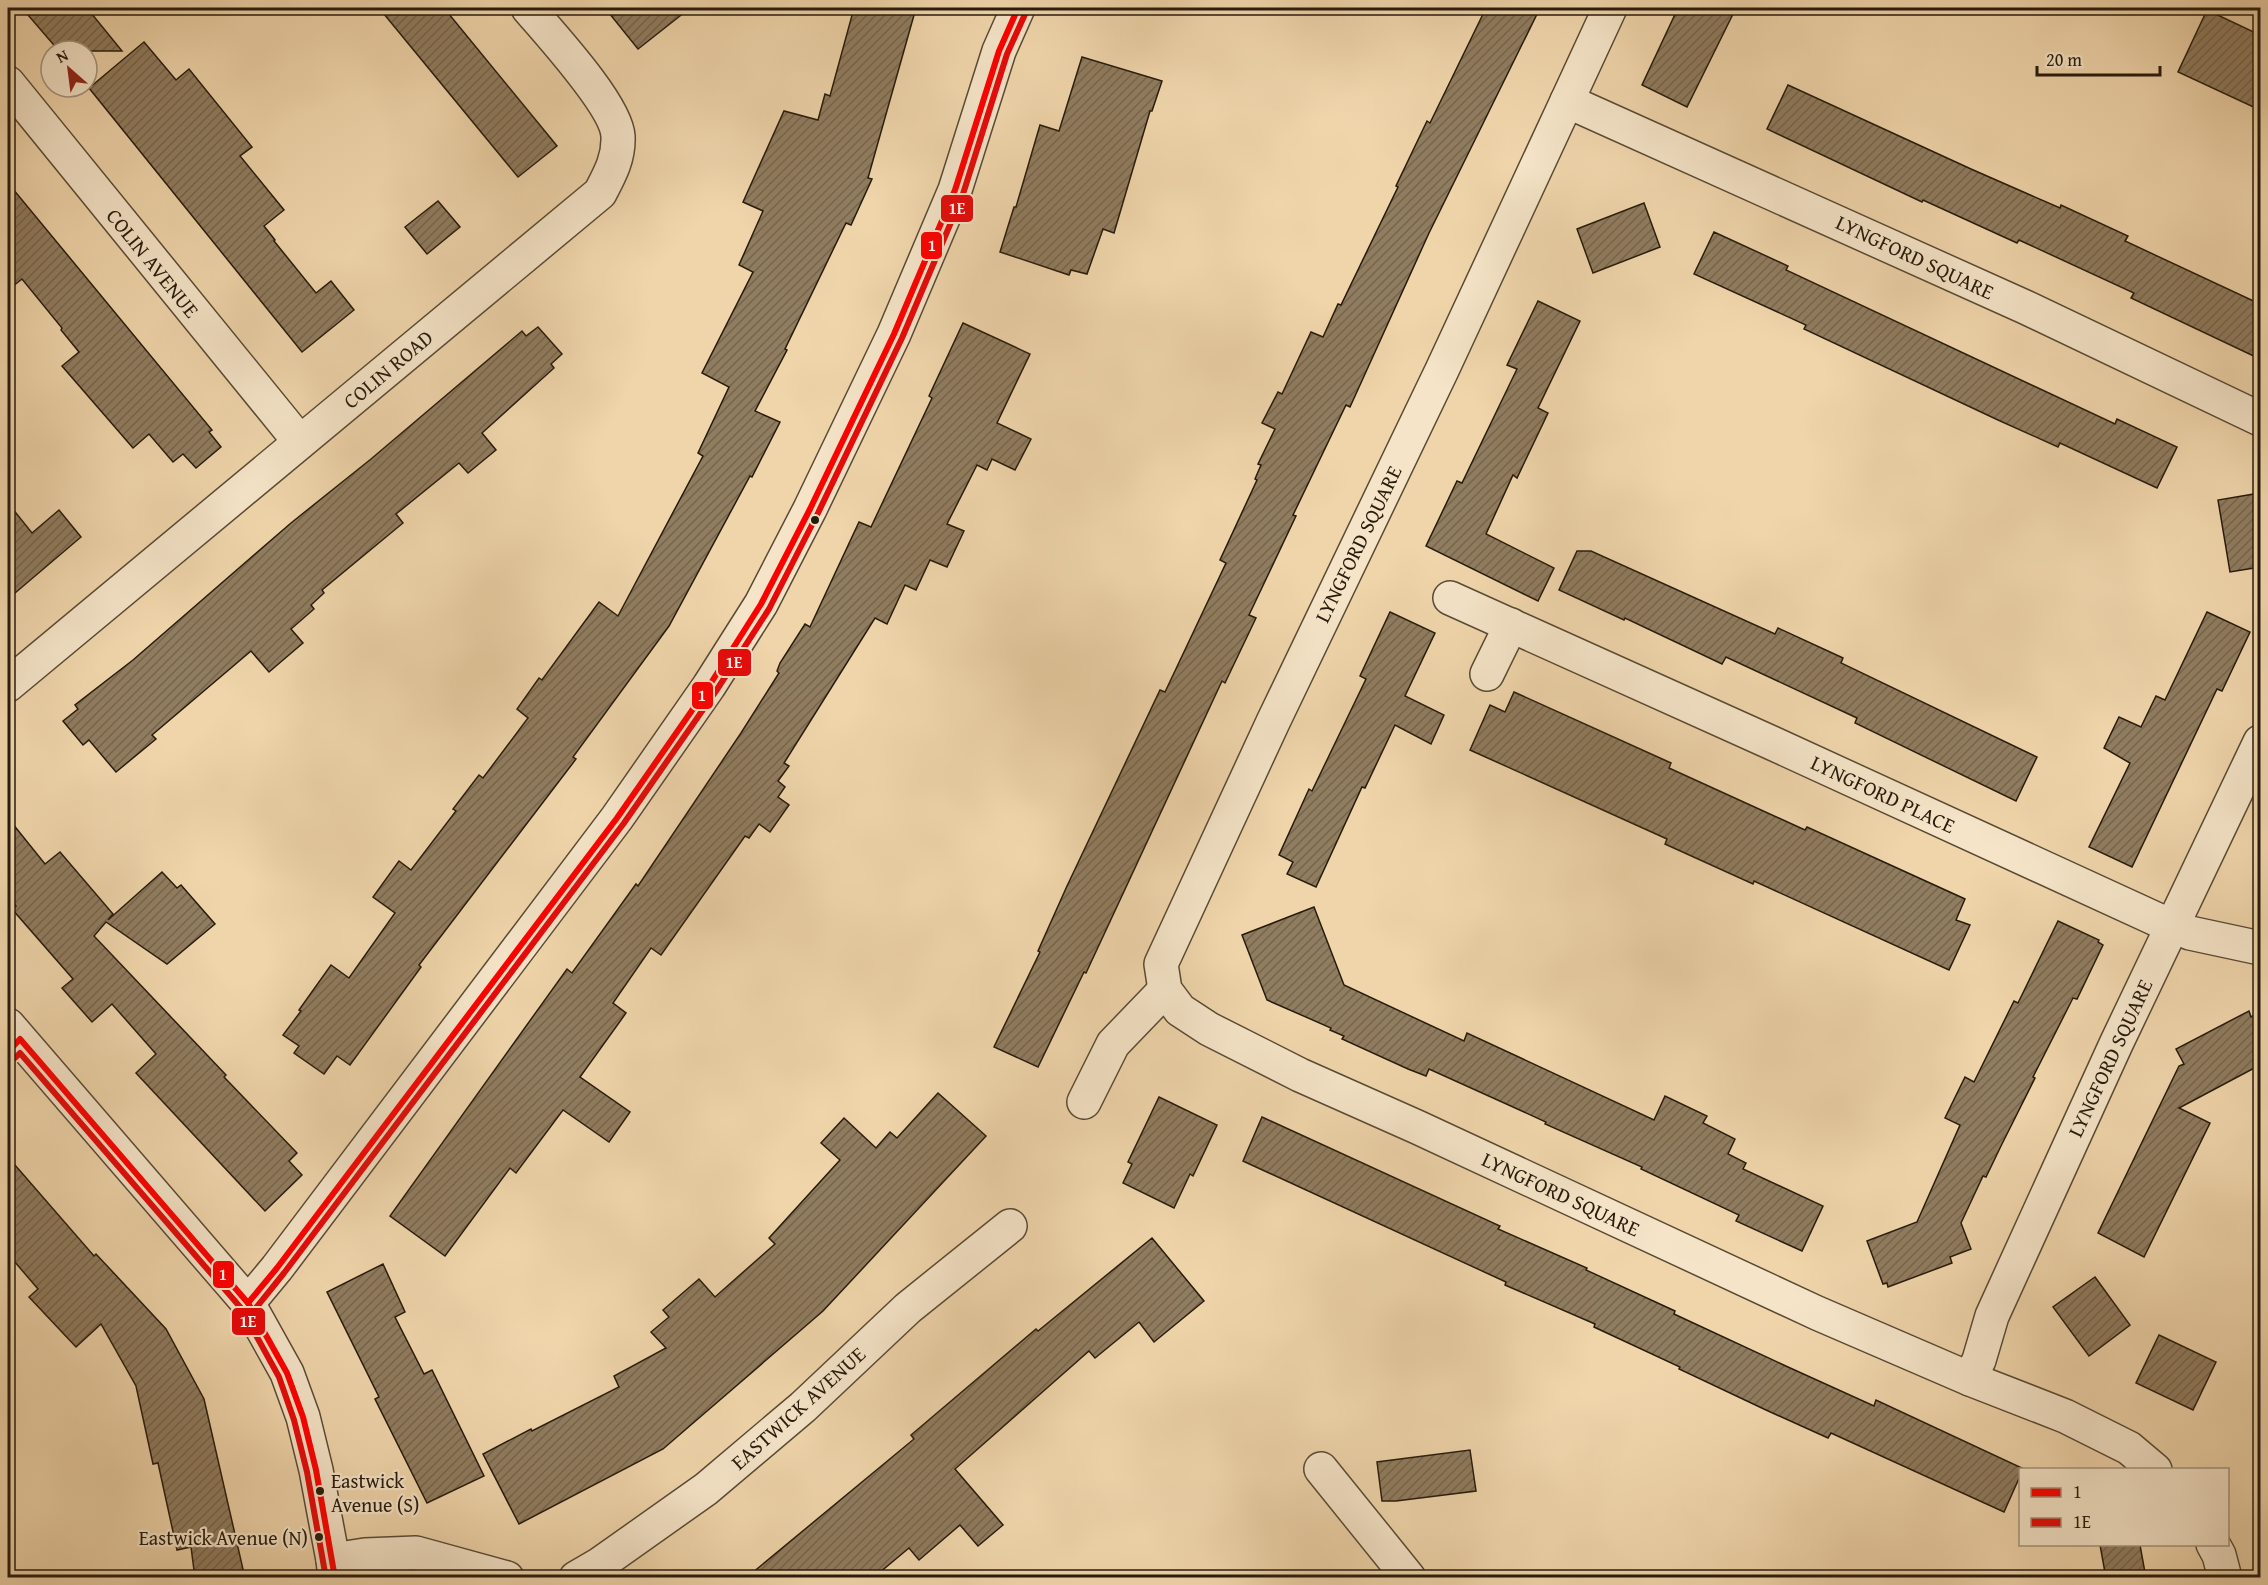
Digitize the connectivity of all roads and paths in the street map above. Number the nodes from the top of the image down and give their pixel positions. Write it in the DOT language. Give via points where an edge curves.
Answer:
graph roads {
  1 [pos="528,8"];
  2 [pos="1018,8"];
  3 [pos="1610,8"];
  4 [pos="8,83"];
  5 [pos="1567,101"];
  6 [pos="2260,419"];
  7 [pos="300,442"];
  8 [pos="1450,598"];
  9 [pos="1511,625"];
  10 [pos="1487,674"];
  11 [pos="8,685"];
  12 [pos="2260,742"];
  13 [pos="2173,926"];
  14 [pos="2260,948"];
  15 [pos="1165,990"];
  16 [pos="12,1038"];
  17 [pos="1084,1102"];
  18 [pos="1010,1226"];
  19 [pos="248,1303"];
  20 [pos="1970,1379"];
  21 [pos="2153,1468"];
  22 [pos="1321,1469"];
  23 [pos="2214,1546"];
  24 [pos="334,1569"];
  25 [pos="507,1578"];
  26 [pos="576,1578"];
  27 [pos="1409,1578"];
  28 [pos="2225,1578"];
  1 -- 7 [label="street, COLIN ROAD" via="606,104 618,135 615,164 600,193"];
  2 -- 19 [label="street" via="999,51 955,190 894,334 761,604 617,818"];
  3 -- 5 [label="street, LYNGFORD SQUARE"];
  4 -- 7 [label="street, COLIN AVENUE"];
  5 -- 6 [label="street, LYNGFORD SQUARE" via="2025,307"];
  5 -- 15 [label="street, LYNGFORD SQUARE" via="1161,964"];
  7 -- 11 [label="street, COLIN ROAD"];
  8 -- 9 [label="street, LYNGFORD PLACE"];
  9 -- 10 [label="street"];
  9 -- 13 [label="street, LYNGFORD PLACE"];
  12 -- 13 [label="street, LYNGFORD SQUARE"];
  13 -- 14 [label="street, LYNGFORD PLACE"];
  13 -- 20 [label="street, LYNGFORD SQUARE" via="1992,1316"];
  15 -- 17 [label="street" via="1113,1044"];
  15 -- 20 [label="street, LYNGFORD SQUARE" via="1180,1010 1209,1029 1300,1075 1817,1313"];
  16 -- 19 [label="street"];
  18 -- 26 [label="street, EASTWICK AVENUE" via="908,1308 804,1407 706,1489"];
  19 -- 24 [label="street" via="287,1373 303,1417"];
  20 -- 21 [label="street, LYNGFORD SQUARE" via="2065,1416 2129,1448"];
  22 -- 27 [label="street"];
  23 -- 28 [label="street"];
  24 -- 25 [label="street" via="365,1555 416,1553"];
}
